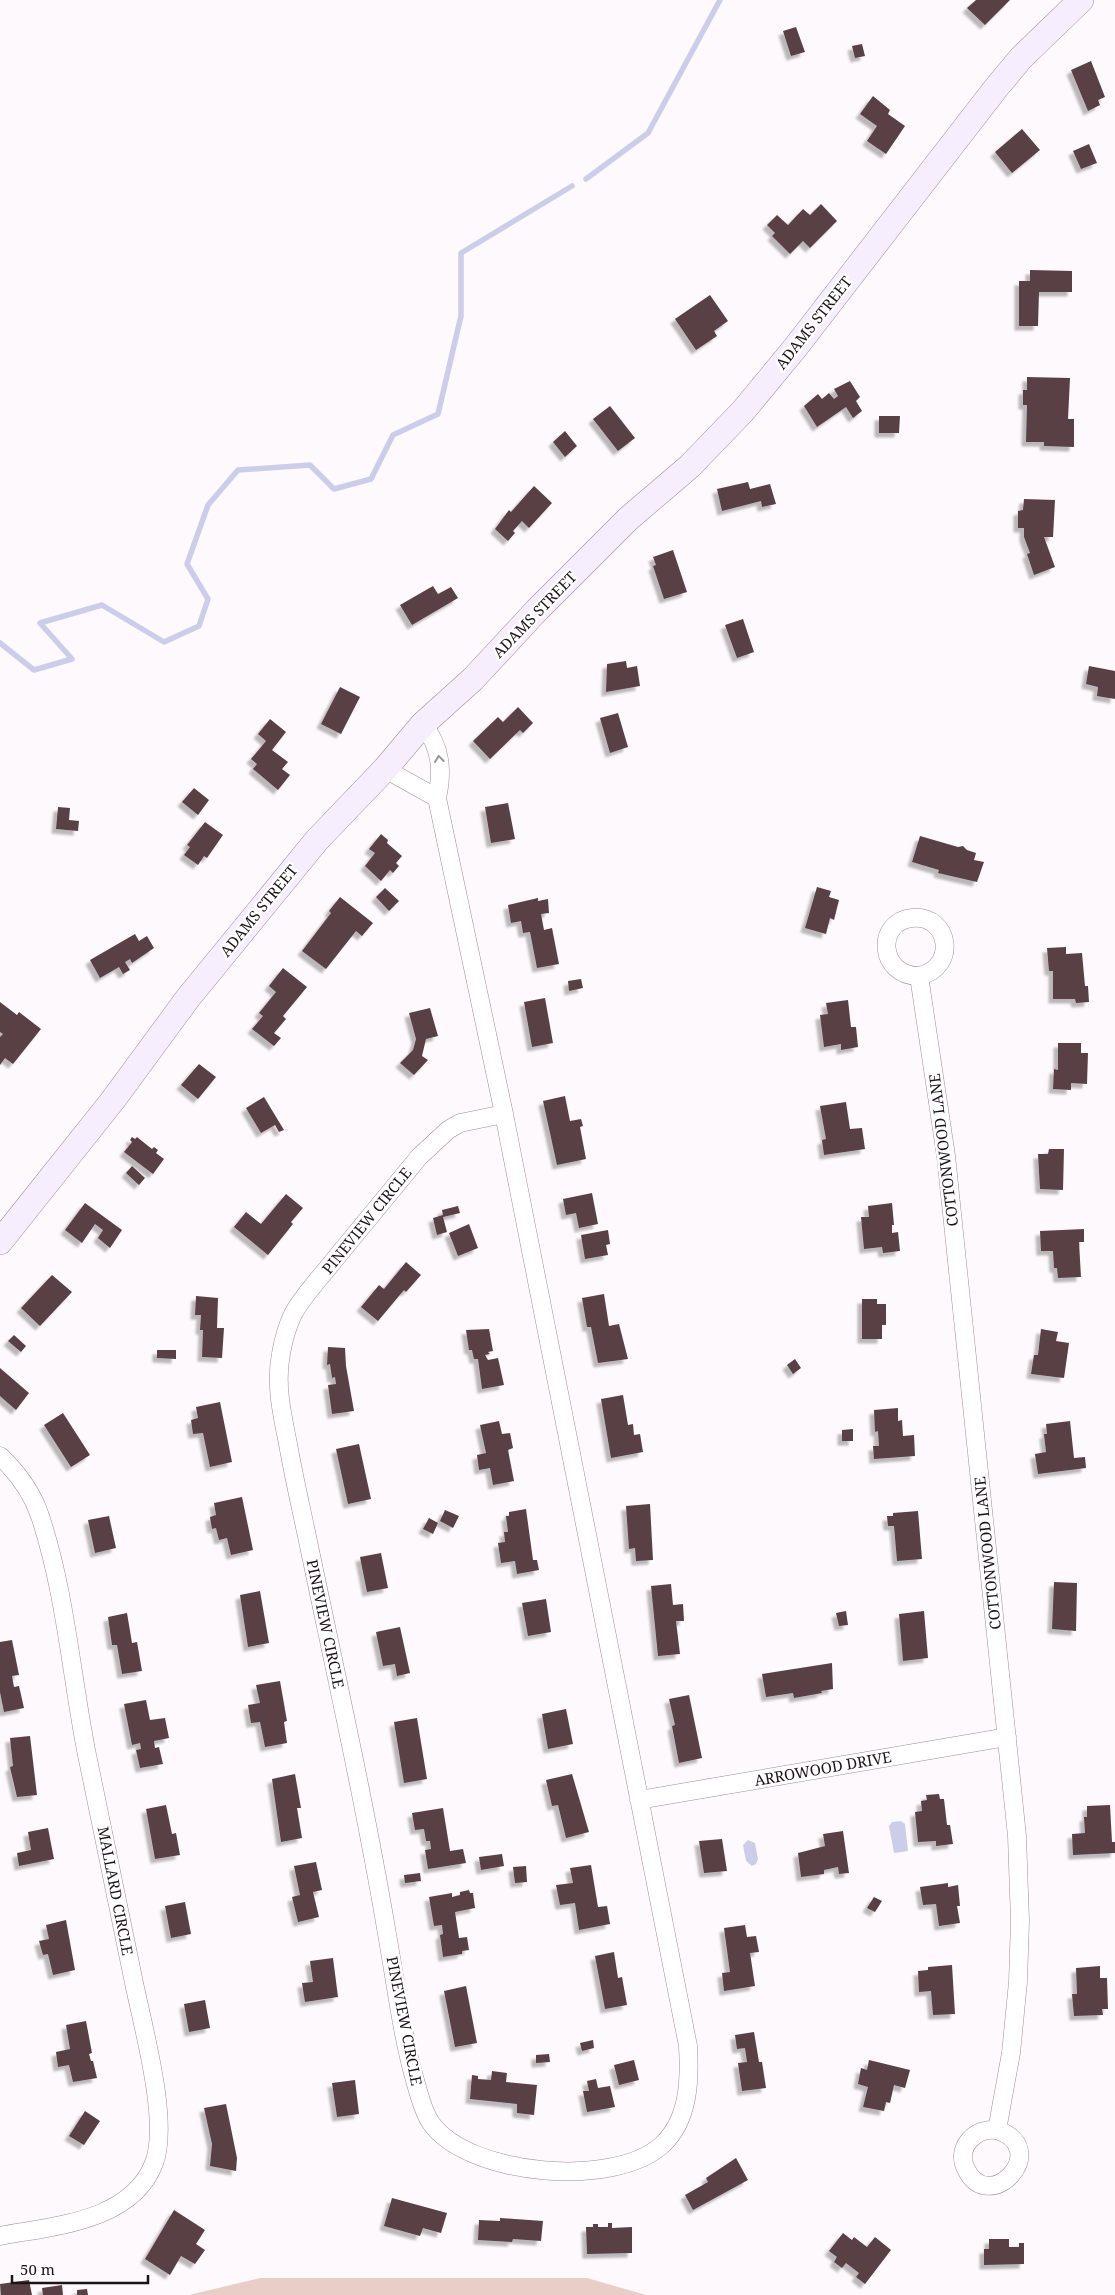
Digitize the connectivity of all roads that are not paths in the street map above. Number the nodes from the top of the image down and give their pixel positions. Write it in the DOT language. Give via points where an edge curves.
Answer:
graph roads {
  1 [pos="1082,0"];
  2 [pos="423,724"];
  3 [pos="385,769"];
  4 [pos="437,798"];
  5 [pos="919,976"];
  6 [pos="504,1114"];
  7 [pos="0,1242"];
  8 [pos="0,1456"];
  9 [pos="1007,1738"];
  10 [pos="639,1800"];
  11 [pos="997,2130"];
  12 [pos="0,2236"];
  1 -- 2 [label="street, ADAMS STREET" via="1021,58 996,88 743,411 690,466 628,519 473,679"];
  2 -- 3 [label="street, ADAMS STREET"];
  4 -- 2 [label="street, PINEVIEW CIRCLE, one-way" via="442,776 438,748"];
  3 -- 4 [label="street"];
  3 -- 7 [label="street, ADAMS STREET" via="317,840 188,998 113,1100"];
  4 -- 6 [label="street, PINEVIEW CIRCLE"];
  5 -- 9 [label="street, COTTONWOOD LANE" via="946,1156"];
  6 -- 10 [label="street, PINEVIEW CIRCLE"];
  6 -- 10 [label="street, PINEVIEW CIRCLE" via="460,1123 437,1138 419,1157 302,1300 285,1335 278,1379 293,1470 374,1858 414,2076 432,2124 477,2156 543,2170 603,2170 653,2152 670,2137 681,2115 688,2085 688,2046"];
  8 -- 12 [label="street, MALLARD CIRCLE" via="30,1492 43,1525 52,1562 152,2073 158,2129 157,2152 149,2173 112,2210 68,2223"];
  9 -- 10 [label="street, ARROWOOD DRIVE"];
  9 -- 11 [label="street, COTTONWOOD LANE" via="1017,1836 1020,1951 1014,2032"];
}
